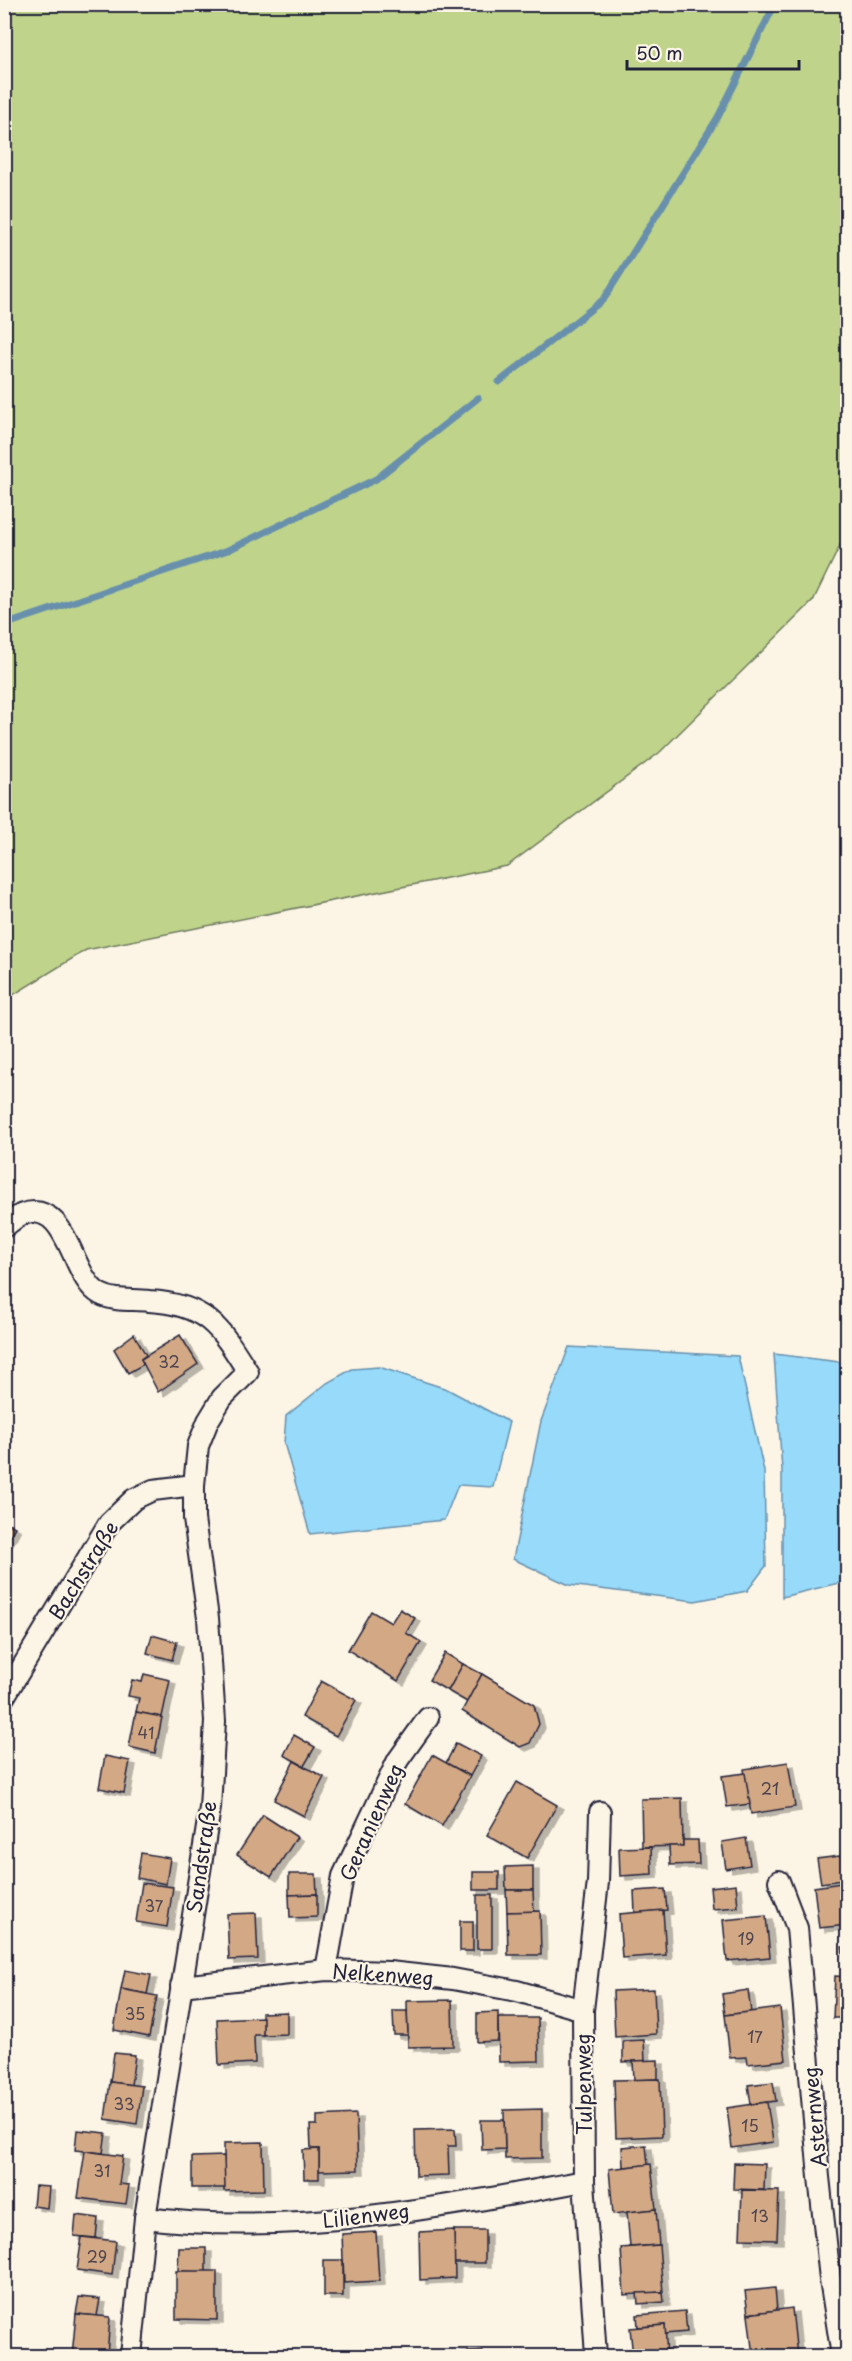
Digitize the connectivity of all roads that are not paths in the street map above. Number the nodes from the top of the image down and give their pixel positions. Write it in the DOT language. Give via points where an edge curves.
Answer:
graph roads {
  1 [pos="4,1227"];
  2 [pos="194,1485"];
  3 [pos="4,1697"];
  4 [pos="428,1718"];
  5 [pos="600,1812"];
  6 [pos="779,1881"];
  7 [pos="326,1970"];
  8 [pos="181,1986"];
  9 [pos="583,2010"];
  10 [pos="584,2181"];
  11 [pos="146,2218"];
  12 [pos="131,2356"];
  13 [pos="596,2356"];
  14 [pos="842,2356"];
  1 -- 2 [label="street, Sandstraße" via="23,1214 39,1214 53,1220 66,1238 86,1283 98,1293 112,1299 186,1306 213,1323 248,1372 222,1398 208,1421 198,1446"];
  2 -- 3 [label="street, Bachstraße" via="153,1490 134,1499 109,1523"];
  2 -- 8 [label="street, Sandstraße" via="194,1519 208,1618 215,1721 210,1808"];
  4 -- 7 [label="street, Geranienweg" via="398,1760 343,1876"];
  5 -- 9 [label="street, Tulpenweg" via="598,1882"];
  6 -- 14 [label="street, Asternweg" via="797,1928 819,2177"];
  7 -- 8 [label="street, Nelkenweg"];
  7 -- 9 [label="street, Nelkenweg" via="453,1979 517,1991"];
  8 -- 11 [label="street, Sandstraße"];
  9 -- 10 [label="street, Tulpenweg"];
  10 -- 11 [label="street, Lilienweg" via="316,2221 251,2225"];
  10 -- 13 [label="street, Tulpenweg"];
  11 -- 12 [label="street, Sandstraße"];
}
